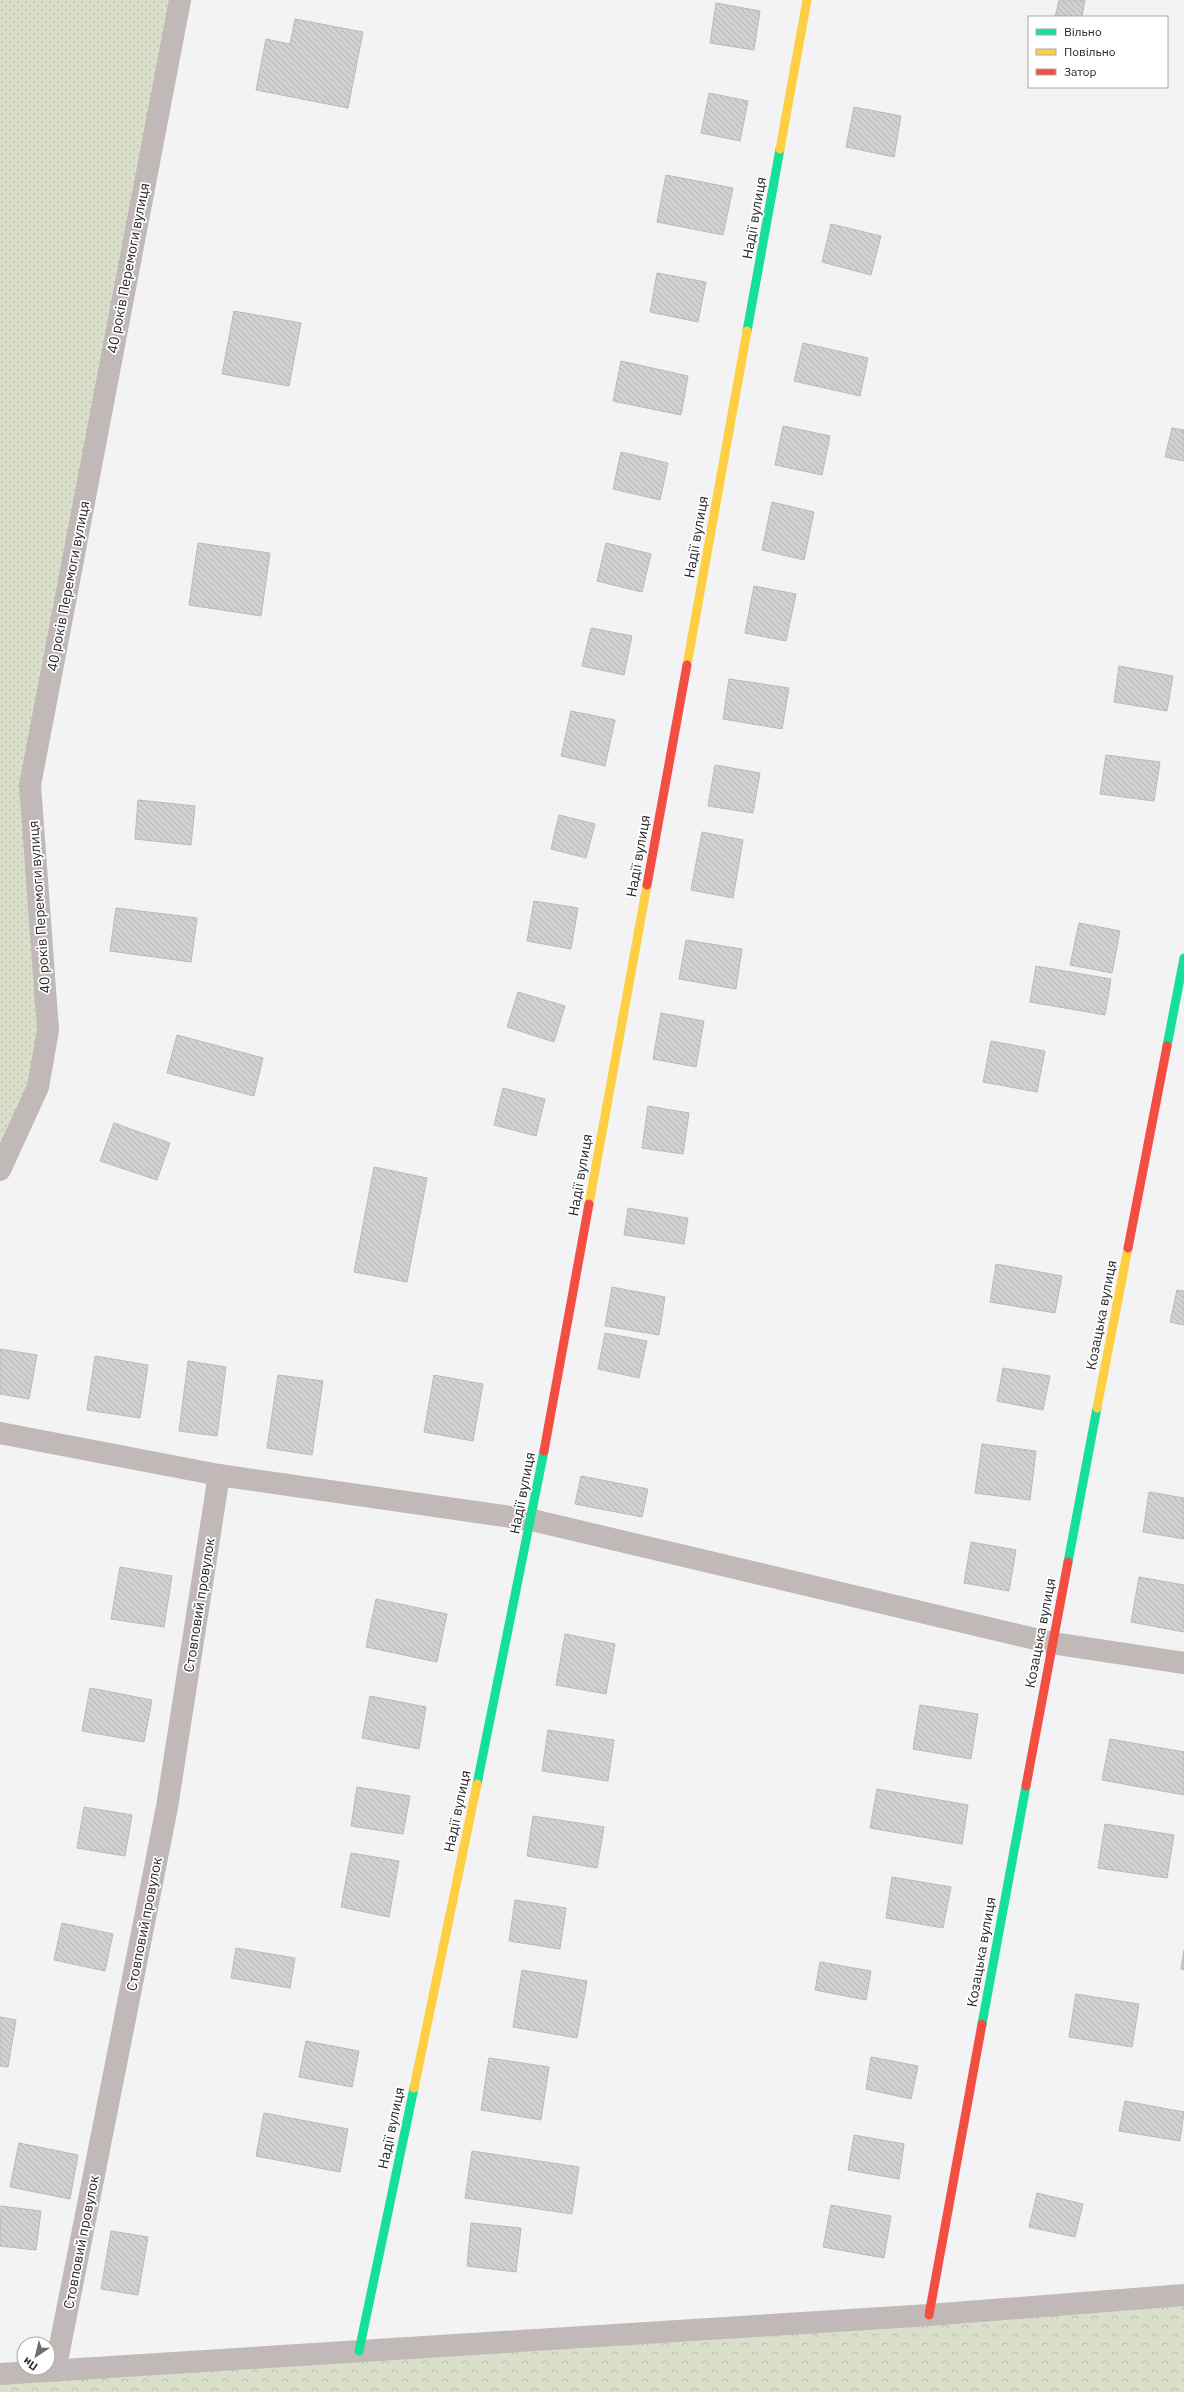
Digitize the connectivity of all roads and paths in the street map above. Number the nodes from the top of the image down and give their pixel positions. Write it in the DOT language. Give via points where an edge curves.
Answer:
graph roads {
  1 [pos="180,0"];
  2 [pos="808,0"];
  3 [pos="1184,958"];
  4 [pos="0,1170"];
  5 [pos="0,1433"];
  6 [pos="219,1475"];
  7 [pos="532,1520"];
  8 [pos="1052,1643"];
  9 [pos="1184,1663"];
  10 [pos="1184,2295"];
  11 [pos="929,2315"];
  12 [pos="359,2350"];
  13 [pos="56,2366"];
  14 [pos="56,2371"];
  15 [pos="16,2373"];
  16 [pos="0,2374"];
  1 -- 4 [label="street, 40 років Перемоги вулиця" via="30,785 48,1030 38,1087"];
  2 -- 7 [label="street, Надії вулиця"];
  3 -- 8 [label="street, Козацька вулиця"];
  5 -- 6 [label="street"];
  6 -- 7 [label="street"];
  6 -- 13 [label="street, Стовповий провулок" via="167,1807"];
  7 -- 8 [label="street"];
  7 -- 12 [label="street, Надії вулиця"];
  8 -- 9 [label="street"];
  8 -- 11 [label="street, Козацька вулиця"];
  10 -- 11 [label="street"];
  11 -- 12 [label="street"];
  12 -- 14 [label="street"];
  15 -- 16 [label="street"];
}
